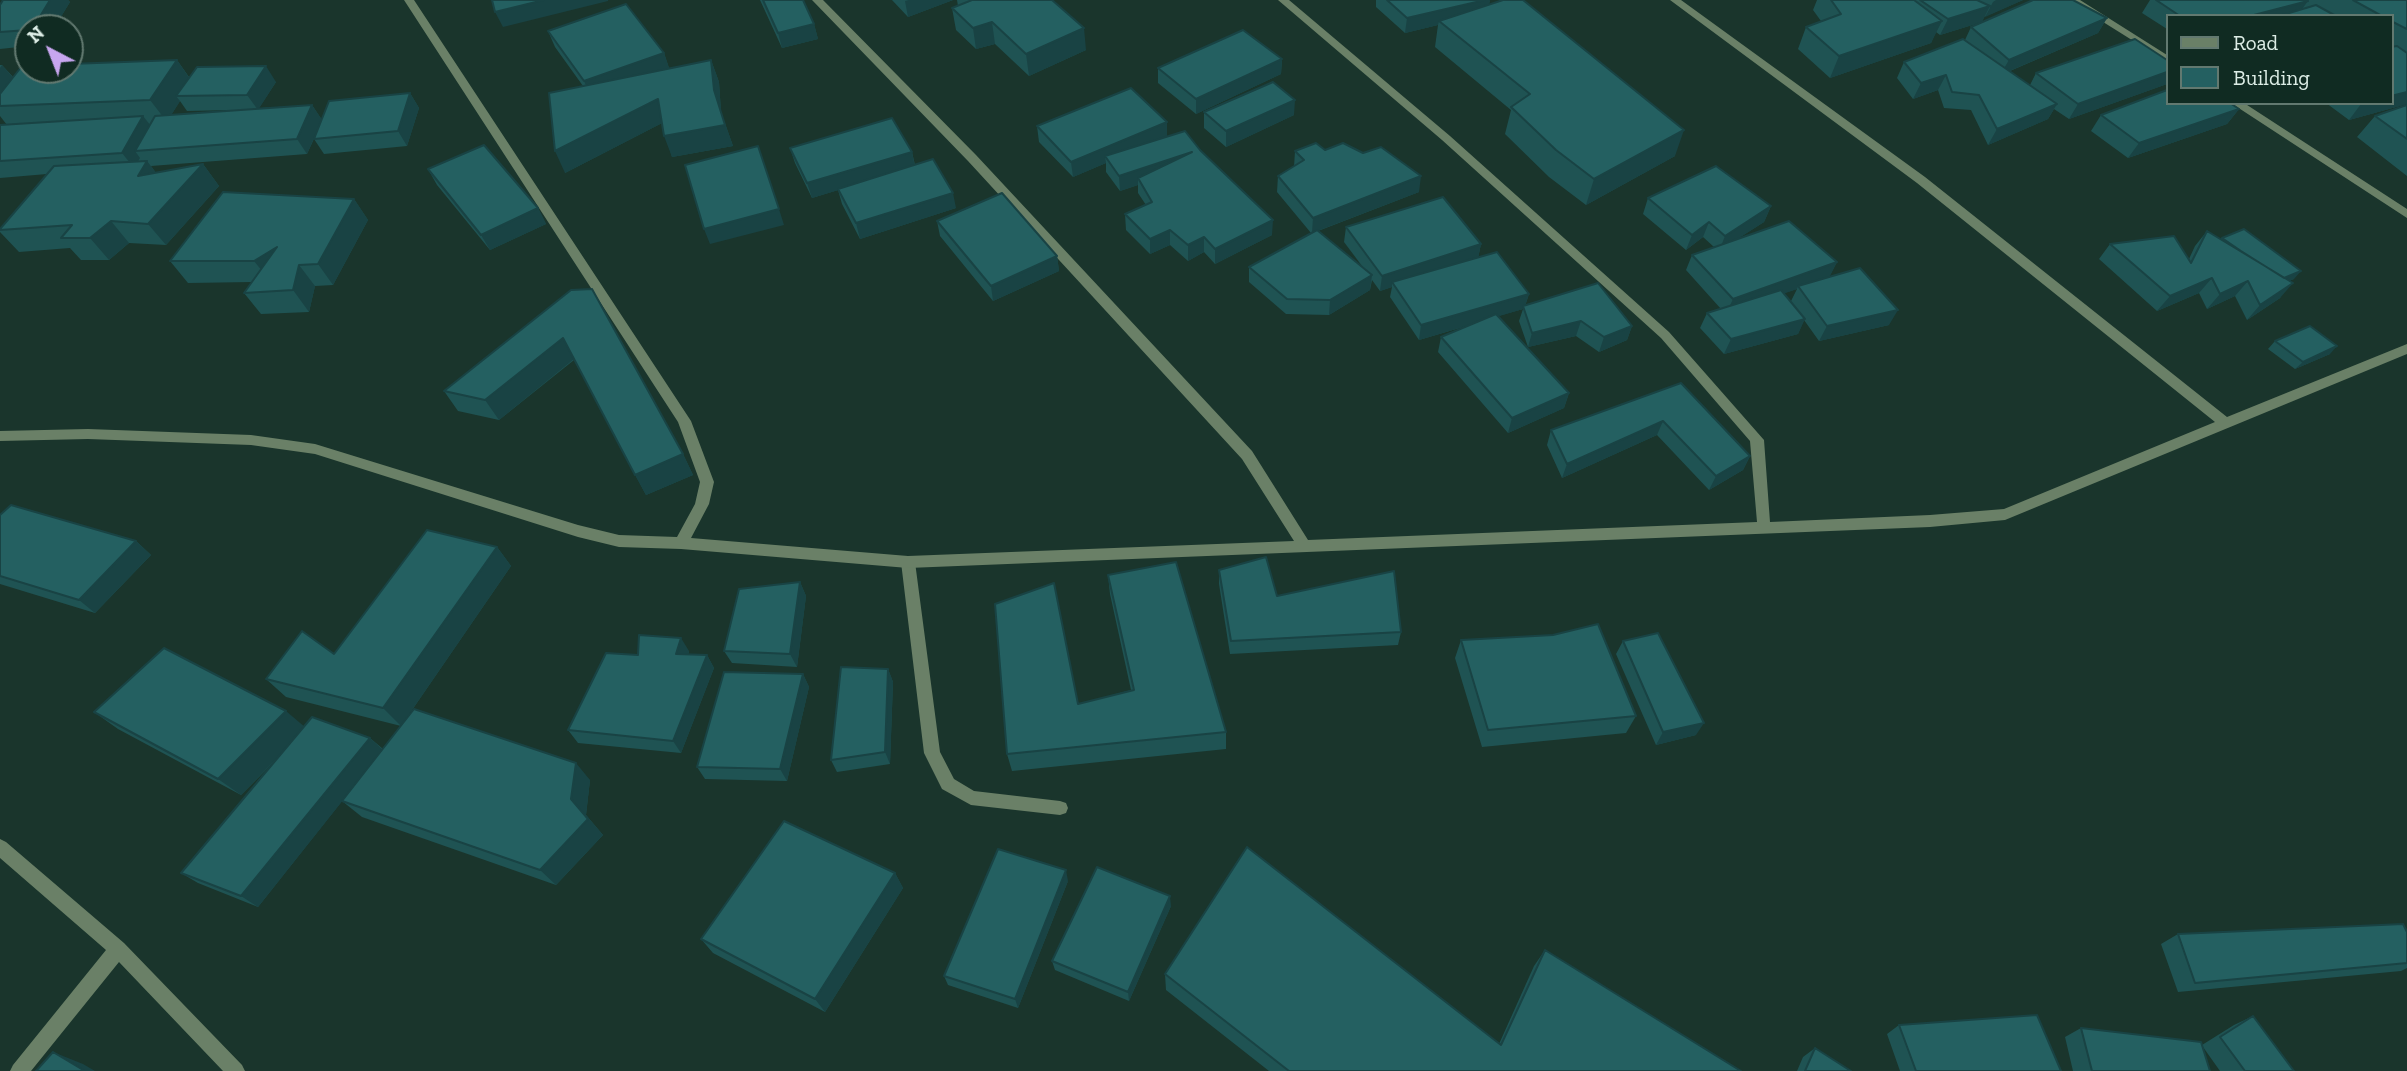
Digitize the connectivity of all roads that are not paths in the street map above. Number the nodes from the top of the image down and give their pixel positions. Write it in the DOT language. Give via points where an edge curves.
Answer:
graph roads {
  1 [pos="409,0"];
  2 [pos="817,0"];
  3 [pos="1283,0"];
  4 [pos="1675,0"];
  5 [pos="2073,0"];
  6 [pos="2166,58"];
  7 [pos="2239,105"];
  8 [pos="2407,214"];
  9 [pos="2407,349"];
  10 [pos="2225,423"];
  11 [pos="3,439"];
  12 [pos="1764,528"];
  13 [pos="681,543"];
  14 [pos="1304,545"];
  15 [pos="908,562"];
  16 [pos="1060,808"];
  17 [pos="0,846"];
  18 [pos="118,949"];
  19 [pos="19,1071"];
  20 [pos="236,1071"];
  1 -- 13 [label="street" via="684,421 707,482 702,504"];
  2 -- 14 [label="street" via="972,158 1247,455"];
  3 -- 12 [label="street" via="1446,138 1665,335 1757,440"];
  4 -- 10 [label="street" via="1921,180"];
  5 -- 6 [label="street"];
  7 -- 8 [label="street"];
  9 -- 10 [label="street"];
  10 -- 12 [label="street" via="2005,514"];
  11 -- 13 [label="street" via="88,434 251,440 315,449 578,531 619,541"];
  12 -- 14 [label="street"];
  13 -- 15 [label="street"];
  14 -- 15 [label="street"];
  15 -- 16 [label="street" via="932,753 948,784 971,798"];
  17 -- 18 [label="street"];
  18 -- 19 [label="street"];
  18 -- 20 [label="street"];
}
